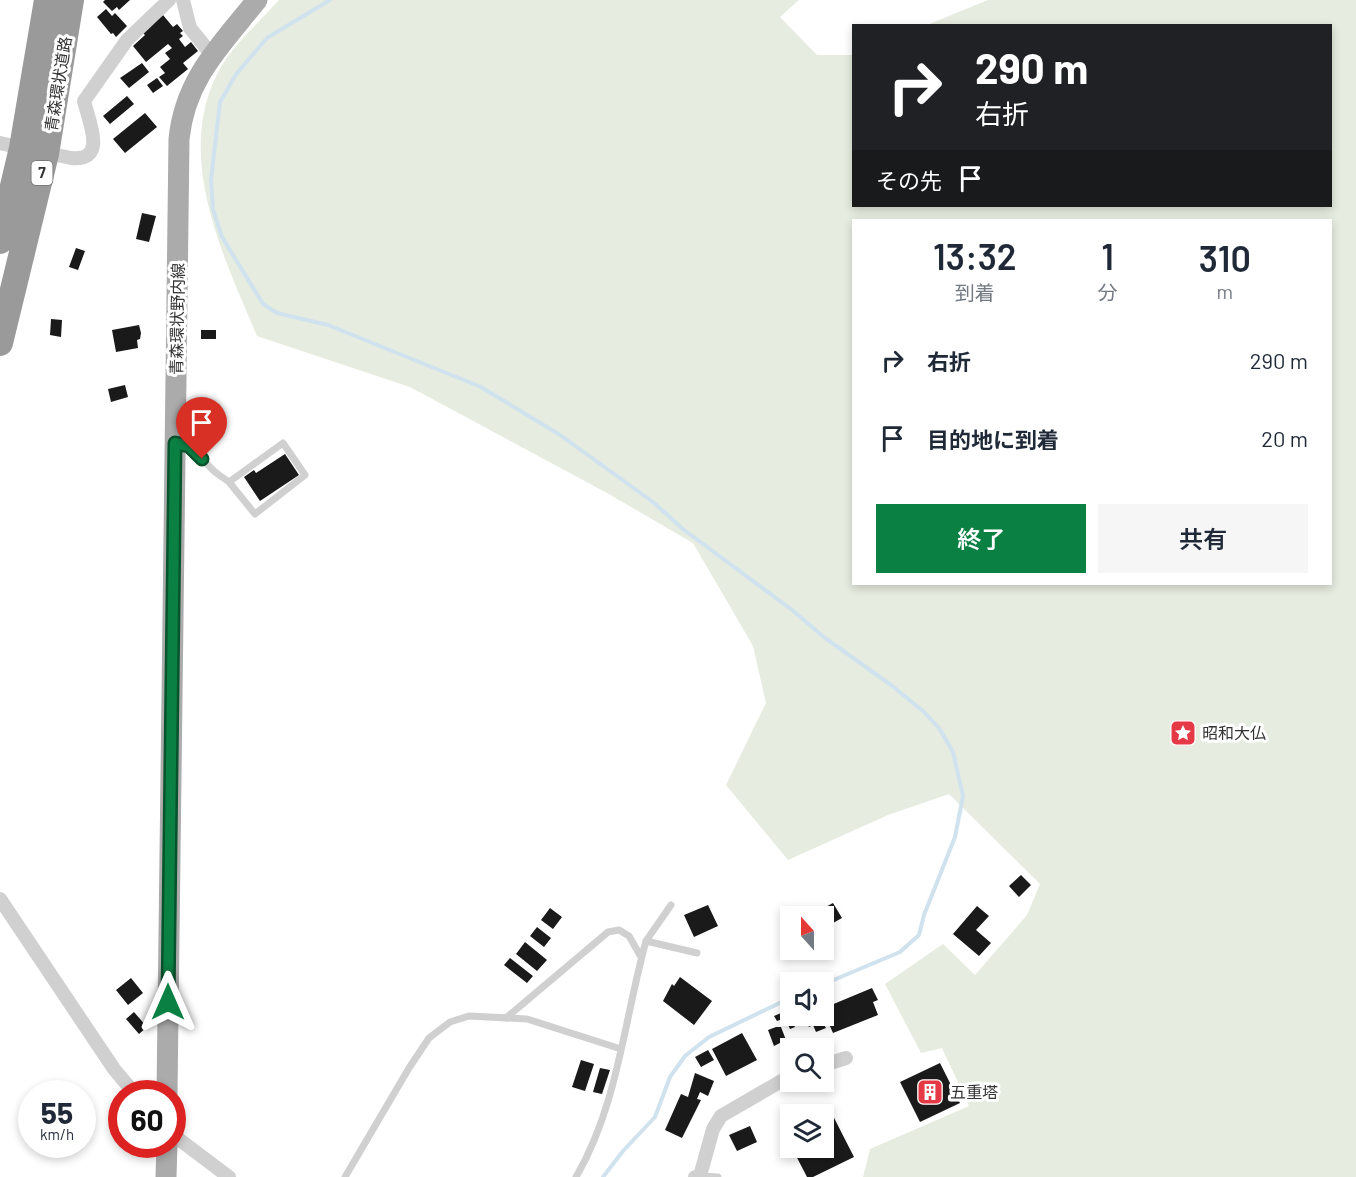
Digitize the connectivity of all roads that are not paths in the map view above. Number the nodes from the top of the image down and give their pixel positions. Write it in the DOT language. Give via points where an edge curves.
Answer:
graph roads {
  1 [pos="47,0"];
  2 [pos="71,0"];
  3 [pos="169,0"];
  4 [pos="183,0"];
  5 [pos="257,0"];
  6 [pos="212,56"];
  7 [pos="23,148"];
  8 [pos="0,241"];
  9 [pos="0,343"];
  10 [pos="175,443"];
  11 [pos="229,482"];
  12 [pos="0,899"];
  13 [pos="671,905"];
  14 [pos="646,941"];
  15 [pos="697,953"];
  16 [pos="641,957"];
  17 [pos="506,1018"];
  18 [pos="621,1049"];
  19 [pos="846,1058"];
  20 [pos="834,1062"];
  21 [pos="123,1080"];
  22 [pos="167,1080"];
  23 [pos="780,1082"];
  24 [pos="186,1145"];
  25 [pos="167,1158"];
  26 [pos="166,1177"];
  27 [pos="229,1177"];
  28 [pos="345,1177"];
  29 [pos="576,1177"];
  30 [pos="697,1177"];
  31 [pos="718,1177"];
  1 -- 7 [label="highway, 青森環状道路 / 7"];
  2 -- 7 [label="highway, 青森環状道路 / 7"];
  3 -- 7 [label="street" via="127,40 84,101 94,144 89,154 81,159"];
  4 -- 6 [label="street" via="190,28"];
  5 -- 6 [label="main road, 青森環状野内線"];
  6 -- 10 [label="main road, 青森環状野内線" via="189,92 181,116"];
  7 -- 8 [label="highway, 青森環状道路 / 7"];
  7 -- 9 [label="highway, 青森環状道路 / 7"];
  10 -- 11 [label="lane" via="189,446"];
  10 -- 22 [label="main road, 青森環状野内線"];
  11 -- 11 [label="lane" via="283,443 305,475 255,514"];
  12 -- 21 [label="street"];
  13 -- 14 [label="lane"];
  14 -- 15 [label="lane"];
  14 -- 16 [label="lane"];
  16 -- 17 [label="lane" via="629,936 619,930 608,932"];
  16 -- 18 [label="lane"];
  17 -- 18 [label="lane" via="527,1019"];
  17 -- 28 [label="lane" via="469,1016 450,1022 429,1038"];
  18 -- 29 [label="lane" via="593,1148"];
  19 -- 20 [label="street"];
  23 -- 30 [label="street" via="721,1116"];
  24 -- 27 [label="street"];
  25 -- 26 [label="main road"];
  30 -- 31 [label="lane"];
}
